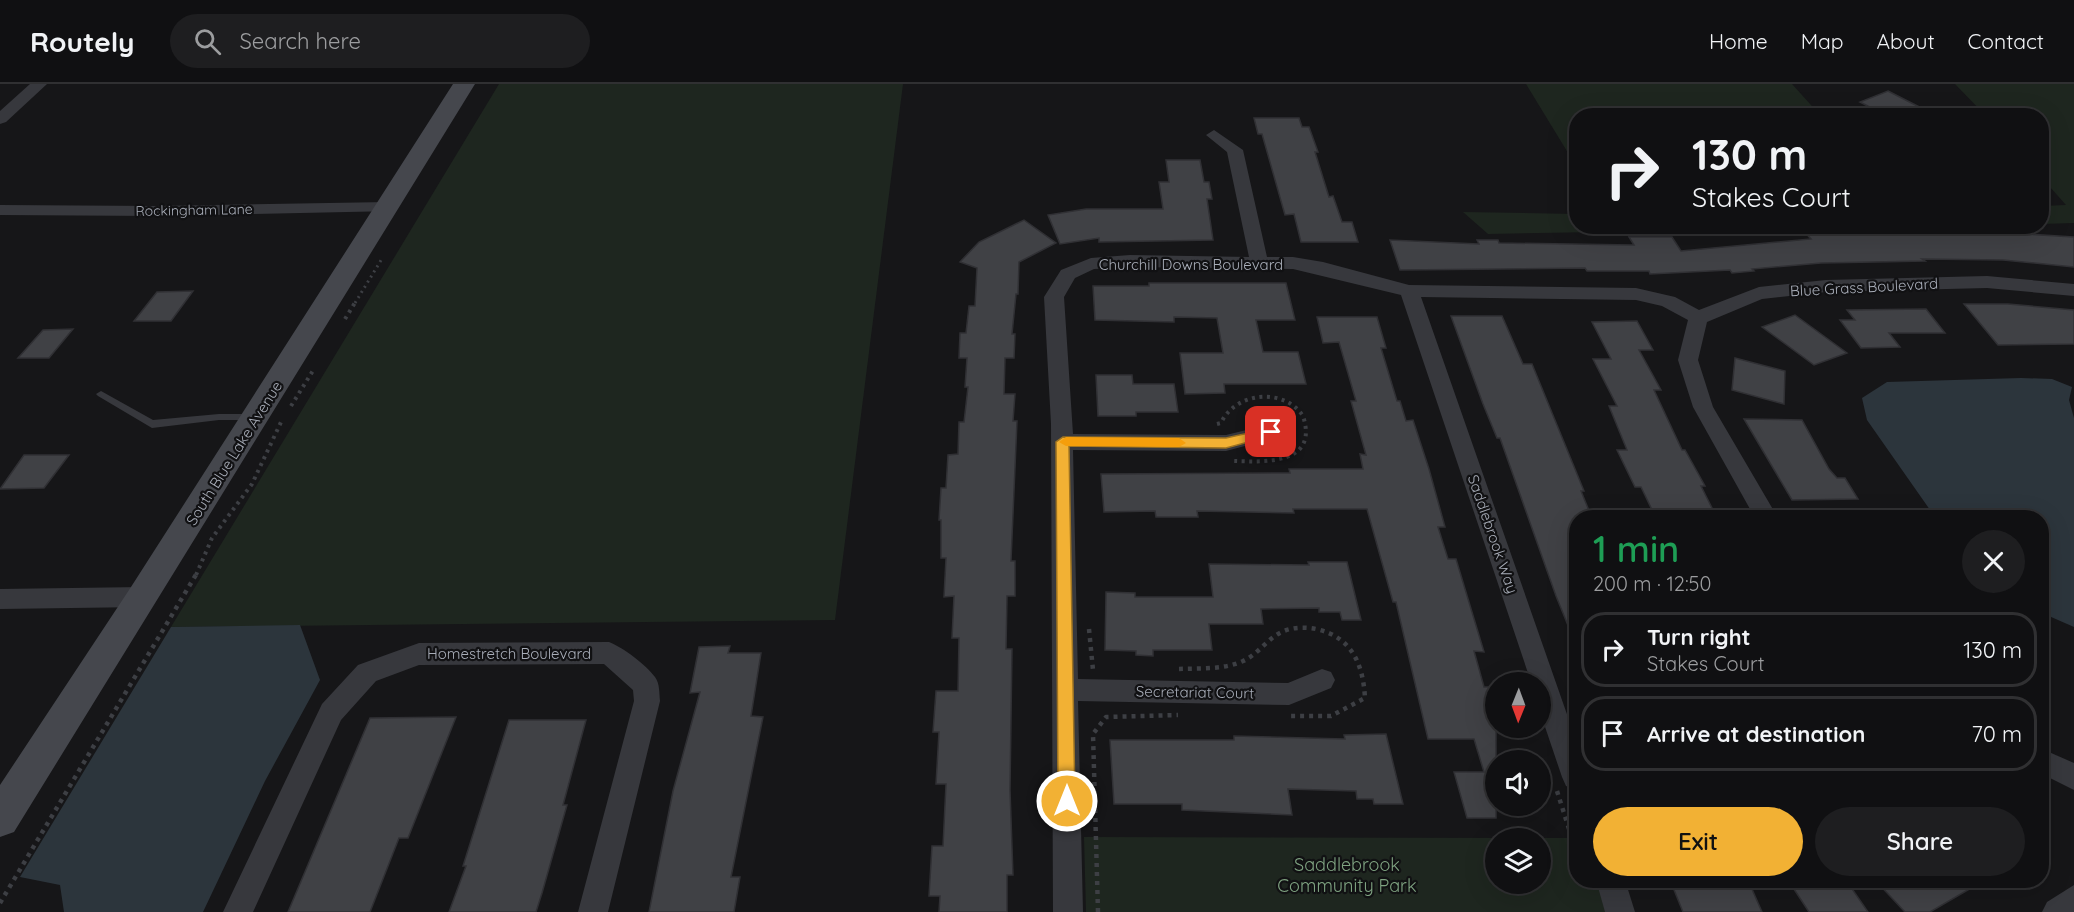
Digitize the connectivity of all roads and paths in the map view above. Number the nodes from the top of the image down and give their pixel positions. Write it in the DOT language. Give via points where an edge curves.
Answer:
graph roads {
  1 [pos="39,84"];
  2 [pos="464,84"];
  3 [pos="0,118"];
  4 [pos="1214,135"];
  5 [pos="388,207"];
  6 [pos="0,210"];
  7 [pos="384,255"];
  8 [pos="1260,263"];
  9 [pos="2074,290"];
  10 [pos="1409,291"];
  11 [pos="1698,318"];
  12 [pos="338,329"];
  13 [pos="315,366"];
  14 [pos="101,394"];
  15 [pos="289,408"];
  16 [pos="270,416"];
  17 [pos="1212,424"];
  18 [pos="1271,432"];
  19 [pos="1063,442"];
  20 [pos="1227,461"];
  21 [pos="1762,510"];
  22 [pos="143,597"];
  23 [pos="0,599"];
  24 [pos="1089,624"];
  25 [pos="1176,669"];
  26 [pos="1098,673"];
  27 [pos="1322,681"];
  28 [pos="1066,690"];
  29 [pos="1186,715"];
  30 [pos="1288,716"];
  31 [pos="1569,757"];
  32 [pos="2049,764"];
  33 [pos="2074,777"];
  34 [pos="0,819"];
  35 [pos="1612,888"];
  36 [pos="2074,900"];
  37 [pos="0,903"];
  38 [pos="238,912"];
  39 [pos="593,912"];
  40 [pos="1068,912"];
  41 [pos="1098,912"];
  42 [pos="1620,912"];
  43 [pos="2057,912"];
  1 -- 3 [label="street"];
  2 -- 5 [label="main road, South Blue Lake Avenue"];
  4 -- 8 [label="street" via="1234,150"];
  5 -- 6 [label="street, Rockingham Lane"];
  5 -- 16 [label="main road, South Blue Lake Avenue"];
  7 -- 12 [label="path"];
  8 -- 10 [label="street, Churchill Downs Boulevard" via="1323,268"];
  8 -- 19 [label="street, Churchill Downs Boulevard" via="1130,261 1091,264 1068,274 1054,297"];
  9 -- 11 [label="street, Blue Grass Boulevard" via="1987,282 1826,286 1759,294"];
  10 -- 11 [label="street, Churchill Downs Boulevard" via="1636,294 1668,301"];
  10 -- 31 [label="street, Saddlebrook Way"];
  11 -- 21 [label="street" via="1689,360 1703,406"];
  13 -- 15 [label="path"];
  14 -- 16 [label="lane" via="152,424"];
  16 -- 22 [label="main road, South Blue Lake Avenue"];
  16 -- 37 [label="path" via="252,484 212,538 194,580 165,630"];
  17 -- 20 [label="path" via="1221,423 1229,408 1245,399 1278,398 1294,405 1305,423 1307,439 1289,457"];
  18 -- 19 [label="street" via="1226,443"];
  19 -- 28 [label="street, Churchill Downs Boulevard"];
  22 -- 23 [label="street"];
  22 -- 34 [label="main road, South Blue Lake Avenue"];
  24 -- 26 [label="path" via="1093,669"];
  25 -- 30 [label="path" via="1243,661 1283,631 1302,627 1326,630 1348,642 1357,654 1364,677 1365,699 1331,716"];
  27 -- 28 [label="street, Secretariat Court" via="1289,694"];
  28 -- 40 [label="street, Churchill Downs Boulevard"];
  29 -- 41 [label="path" via="1106,717 1093,734"];
  32 -- 33 [label="street"];
  35 -- 42 [label="street"];
  36 -- 43 [label="street"];
  38 -- 39 [label="street, Homestretch Boulevard" via="331,712 367,673 419,654 609,653 646,685 647,701"];
}
